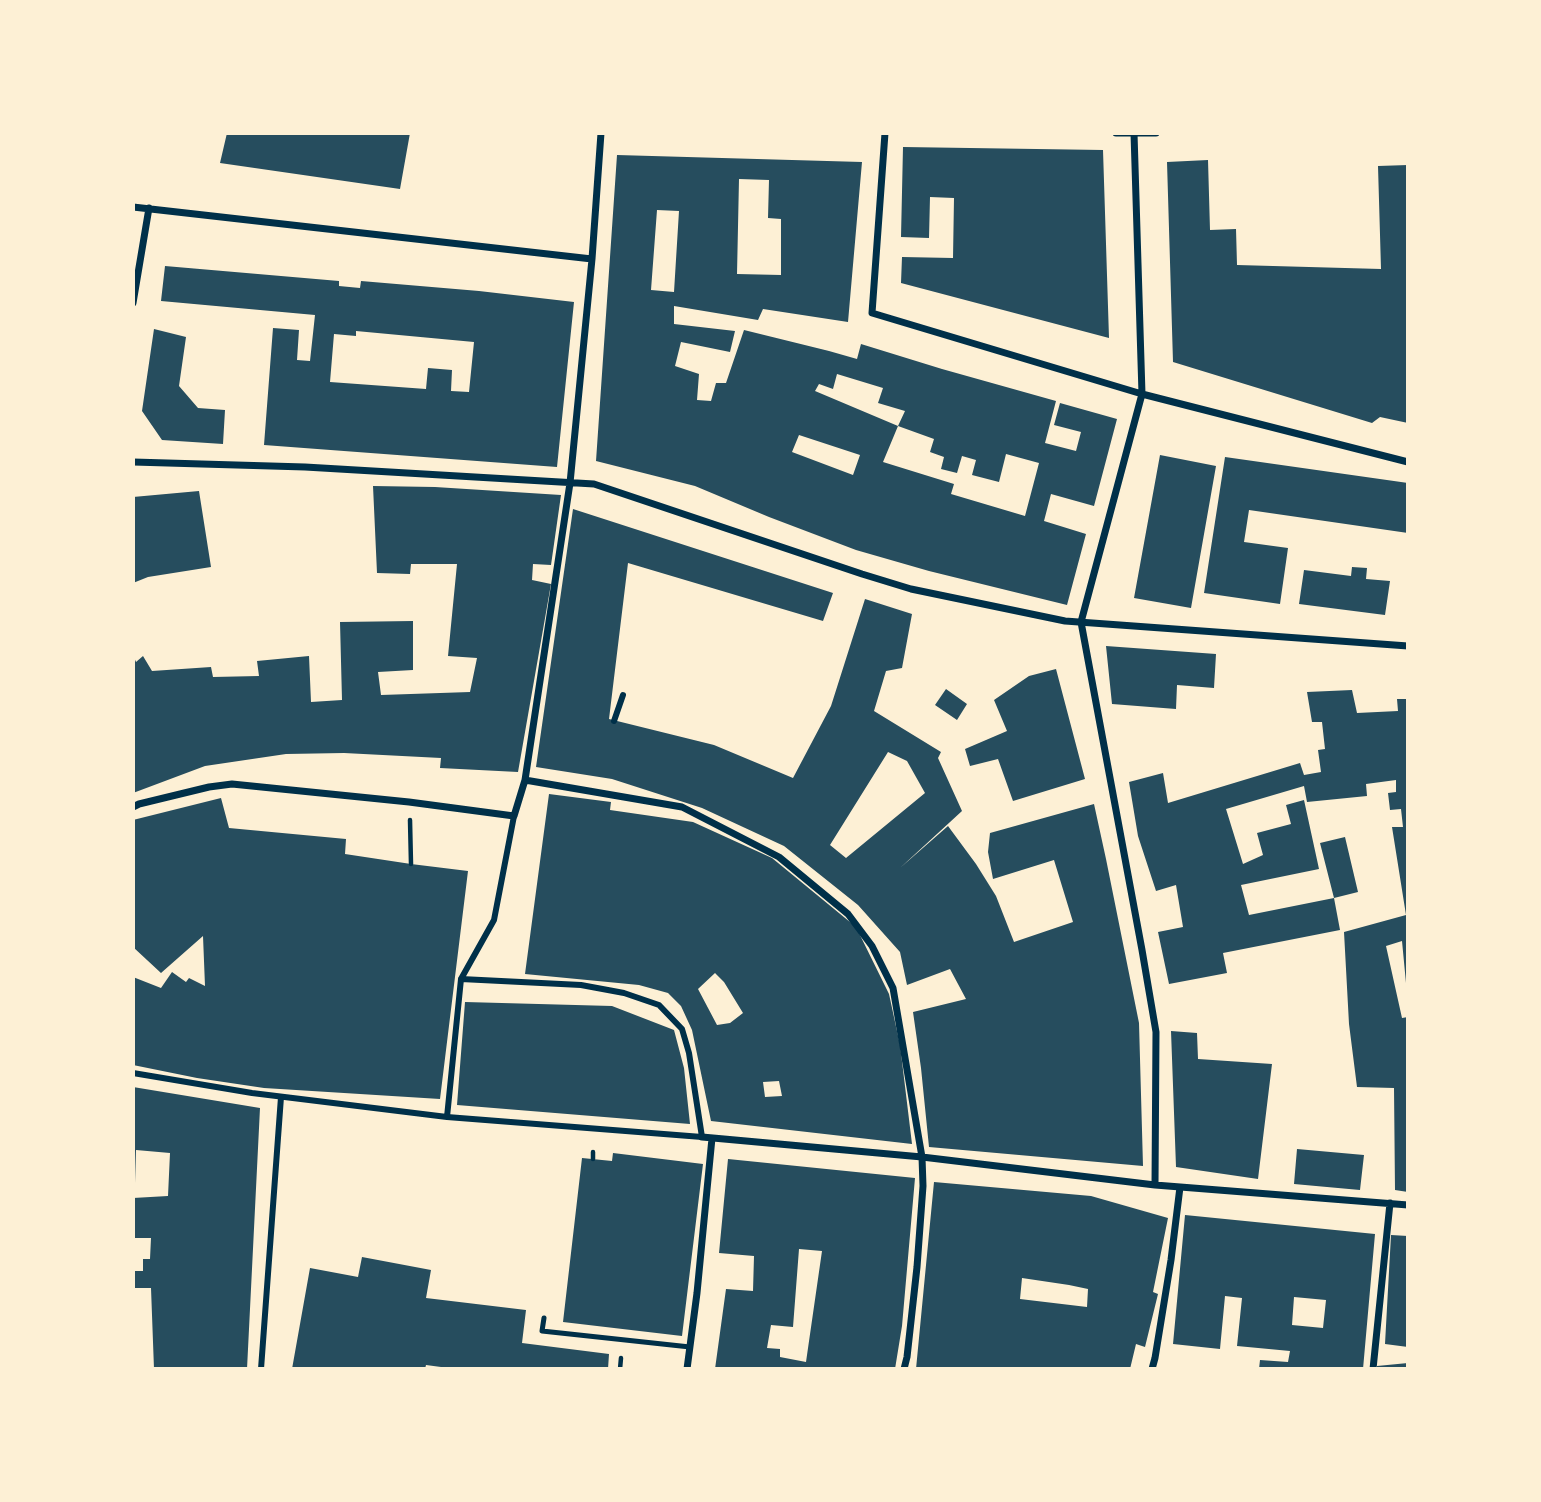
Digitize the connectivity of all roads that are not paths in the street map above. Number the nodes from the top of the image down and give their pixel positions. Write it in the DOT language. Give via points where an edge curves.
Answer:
graph roads {
  1 [pos="601,133"];
  2 [pos="885,133"];
  3 [pos="1116,133"];
  4 [pos="1134,133"];
  5 [pos="1156,133"];
  6 [pos="133,206"];
  7 [pos="149,208"];
  8 [pos="592,259"];
  9 [pos="133,303"];
  10 [pos="1142,394"];
  11 [pos="133,462"];
  12 [pos="1408,462"];
  13 [pos="570,483"];
  14 [pos="1081,622"];
  15 [pos="1408,646"];
  16 [pos="623,695"];
  17 [pos="614,721"];
  18 [pos="525,779"];
  19 [pos="133,807"];
  20 [pos="514,816"];
  21 [pos="461,979"];
  22 [pos="133,1073"];
  23 [pos="281,1097"];
  24 [pos="447,1116"];
  25 [pos="702,1137"];
  26 [pos="712,1138"];
  27 [pos="922,1157"];
  28 [pos="1155,1185"];
  29 [pos="1180,1187"];
  30 [pos="1390,1203"];
  31 [pos="1408,1205"];
  32 [pos="544,1318"];
  33 [pos="690,1347"];
  34 [pos="261,1369"];
  35 [pos="687,1369"];
  36 [pos="904,1369"];
  37 [pos="1152,1369"];
  38 [pos="1373,1369"];
  1 -- 8 [label="street"];
  2 -- 10 [label="street" via="872,313"];
  3 -- 4 [label="street"];
  4 -- 5 [label="street"];
  4 -- 10 [label="street"];
  6 -- 7 [label="street"];
  7 -- 8 [label="street"];
  7 -- 9 [label="street"];
  8 -- 13 [label="street"];
  10 -- 12 [label="street"];
  10 -- 14 [label="street"];
  11 -- 13 [label="street"];
  13 -- 14 [label="street" via="594,484 911,589"];
  13 -- 18 [label="street" via="539,718"];
  14 -- 15 [label="street"];
  14 -- 28 [label="street" via="1156,1032"];
  16 -- 17 [label="street"];
  18 -- 20 [label="street"];
  18 -- 27 [label="street" via="682,807 779,857 848,914 872,946 893,988"];
  19 -- 20 [label="street" via="232,785"];
  20 -- 21 [label="street" via="494,920"];
  21 -- 24 [label="street"];
  21 -- 25 [label="street" via="580,985 659,1005 682,1029"];
  22 -- 23 [label="street"];
  23 -- 24 [label="street"];
  23 -- 34 [label="street"];
  24 -- 25 [label="street"];
  25 -- 26 [label="street"];
  26 -- 27 [label="street"];
  26 -- 33 [label="street"];
  27 -- 28 [label="street"];
  27 -- 36 [label="street" via="917,1266"];
  28 -- 29 [label="street"];
  29 -- 30 [label="street"];
  29 -- 37 [label="street"];
  30 -- 31 [label="street"];
  30 -- 38 [label="street"];
  32 -- 33 [label="lane" via="542,1332"];
  33 -- 35 [label="street"];
}
